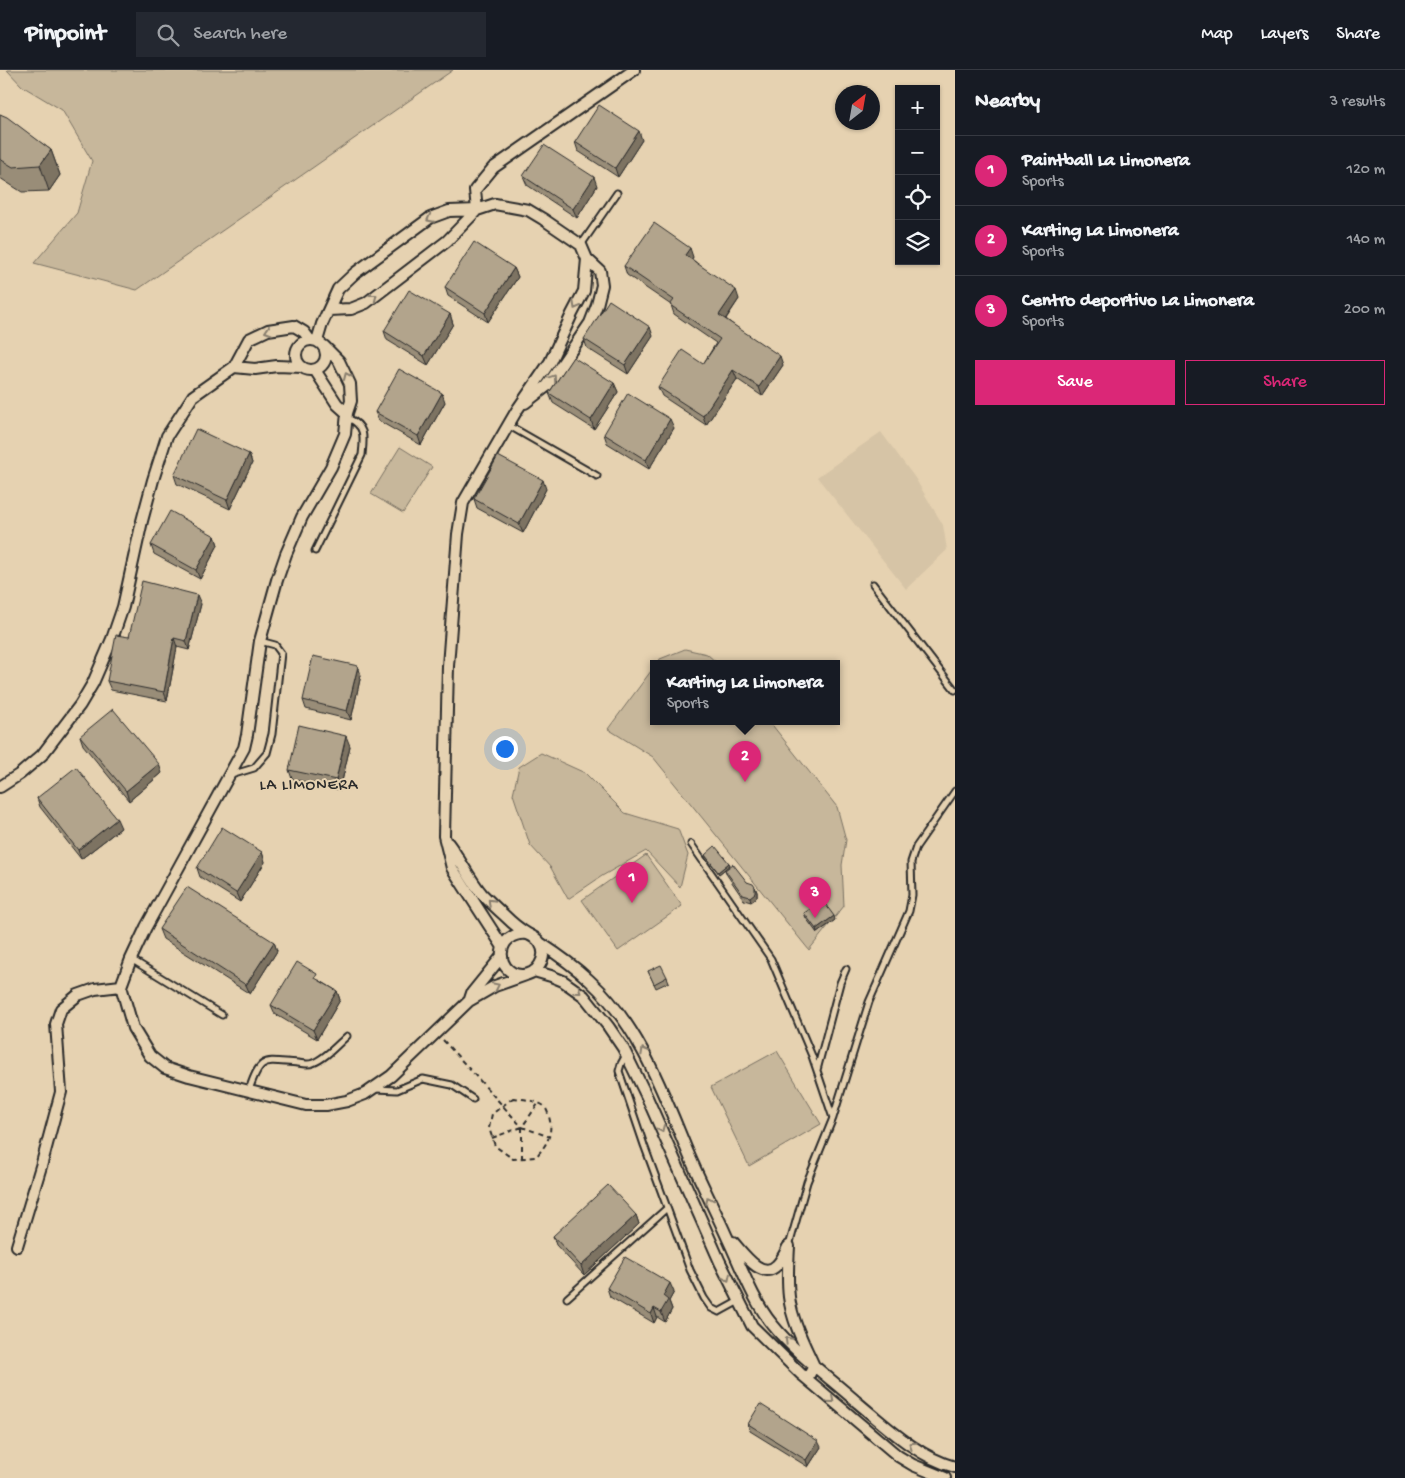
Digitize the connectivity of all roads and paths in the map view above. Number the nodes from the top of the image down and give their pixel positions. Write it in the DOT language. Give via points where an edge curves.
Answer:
graph roads {
  1 [pos="634,70"];
  2 [pos="617,193"];
  3 [pos="477,210"];
  4 [pos="581,245"];
  5 [pos="587,259"];
  6 [pos="329,310"];
  7 [pos="317,342"];
  8 [pos="234,367"];
  9 [pos="302,368"];
  10 [pos="315,370"];
  11 [pos="517,410"];
  12 [pos="347,415"];
  13 [pos="508,425"];
  14 [pos="597,476"];
  15 [pos="315,552"];
  16 [pos="873,584"];
  17 [pos="260,641"];
  18 [pos="955,690"];
  19 [pos="230,776"];
  20 [pos="0,787"];
  21 [pos="955,791"];
  22 [pos="444,836"];
  23 [pos="691,844"];
  24 [pos="528,934"];
  25 [pos="540,943"];
  26 [pos="502,951"];
  27 [pos="131,959"];
  28 [pos="846,969"];
  29 [pos="530,973"];
  30 [pos="121,986"];
  31 [pos="469,1001"];
  32 [pos="222,1015"];
  33 [pos="436,1032"];
  34 [pos="347,1036"];
  35 [pos="626,1055"];
  36 [pos="817,1071"];
  37 [pos="373,1089"];
  38 [pos="249,1090"];
  39 [pos="473,1099"];
  40 [pos="538,1104"];
  41 [pos="502,1105"];
  42 [pos="833,1118"];
  43 [pos="522,1126"];
  44 [pos="550,1137"];
  45 [pos="492,1138"];
  46 [pos="522,1158"];
  47 [pos="667,1208"];
  48 [pos="726,1235"];
  49 [pos="17,1246"];
  50 [pos="789,1246"];
  51 [pos="567,1298"];
  52 [pos="739,1302"];
  53 [pos="814,1366"];
  54 [pos="807,1379"];
  55 [pos="955,1467"];
  56 [pos="946,1478"];
  1 -- 3 [label="street" via="493,168 475,190"];
  2 -- 4 [label="lane"];
  3 -- 4 [label="street" via="495,204 528,210"];
  6 -- 3 [label="street, one-way" via="351,309 366,303 447,241"];
  3 -- 6 [label="street, one-way" via="449,211 430,218 355,273 338,289"];
  4 -- 5 [label="street"];
  5 -- 11 [label="street, one-way" via="584,291 550,362"];
  11 -- 5 [label="street, one-way" via="547,386 590,323 602,285 600,271"];
  6 -- 7 [label="street"];
  7 -- 8 [label="street, one-way" via="294,326 268,330 249,339"];
  7 -- 9 [label="street" via="302,343 296,351 296,360"];
  7 -- 10 [label="street" via="327,356"];
  12 -- 7 [label="street, one-way" via="351,401 348,376 339,361"];
  8 -- 9 [label="street"];
  8 -- 20 [label="street" via="193,396 167,436 142,521 123,607 94,683 42,755"];
  9 -- 10 [label="street"];
  10 -- 12 [label="street"];
  11 -- 13 [label="street"];
  12 -- 15 [label="lane" via="355,421 364,437 362,455"];
  12 -- 17 [label="street" via="345,434 331,467 302,517 286,554"];
  13 -- 14 [label="lane"];
  13 -- 22 [label="street" via="463,503 459,520 448,666"];
  16 -- 18 [label="lane"];
  17 -- 19 [label="street" via="247,735"];
  17 -- 19 [label="lane" via="275,645 281,653 272,734 267,753 254,768"];
  19 -- 27 [label="street"];
  21 -- 42 [label="lane" via="916,847 911,862 909,911 869,1002"];
  24 -- 22 [label="street, one-way" via="482,894"];
  22 -- 26 [label="street" via="452,868"];
  23 -- 36 [label="lane" via="771,959"];
  24 -- 25 [label="street"];
  24 -- 26 [label="street" via="515,934"];
  25 -- 29 [label="street" via="542,962"];
  48 -- 25 [label="street, one-way" via="640,1043 589,980"];
  26 -- 29 [label="street" via="507,968 519,975"];
  26 -- 31 [label="street"];
  27 -- 30 [label="street"];
  27 -- 32 [label="lane"];
  28 -- 36 [label="lane"];
  31 -- 29 [label="street, one-way" via="495,986"];
  29 -- 35 [label="street, one-way" via="563,981 584,996"];
  30 -- 38 [label="street" via="133,1028 150,1056 165,1068"];
  30 -- 49 [label="street" via="94,989 61,1009 56,1024 62,1092"];
  31 -- 33 [label="street"];
  33 -- 37 [label="street"];
  33 -- 41 [label="path"];
  34 -- 38 [label="lane" via="311,1064 262,1063 255,1071"];
  35 -- 47 [label="lane" via="620,1071"];
  35 -- 52 [label="street, one-way"];
  36 -- 42 [label="lane"];
  37 -- 38 [label="street" via="347,1101 326,1105 306,1105"];
  37 -- 39 [label="lane" via="397,1090 424,1079 452,1085"];
  40 -- 41 [label="path" via="513,1098"];
  40 -- 43 [label="path"];
  40 -- 44 [label="path" via="549,1115"];
  41 -- 43 [label="path"];
  41 -- 45 [label="path" via="492,1114 489,1128"];
  42 -- 50 [label="lane" via="807,1182"];
  43 -- 44 [label="path"];
  43 -- 45 [label="path"];
  43 -- 46 [label="path"];
  44 -- 46 [label="path" via="536,1157"];
  45 -- 46 [label="path" via="495,1146 513,1159"];
  47 -- 51 [label="lane"];
  47 -- 52 [label="lane" via="690,1270 711,1308 719,1312"];
  48 -- 50 [label="street" via="764,1270 776,1266"];
  53 -- 48 [label="street, one-way" via="771,1324 750,1289"];
  50 -- 53 [label="street" via="789,1297"];
  52 -- 54 [label="street" via="752,1326"];
  53 -- 54 [label="street"];
  55 -- 53 [label="street, one-way" via="929,1456 887,1427"];
  54 -- 56 [label="street, one-way" via="898,1456"];
}
